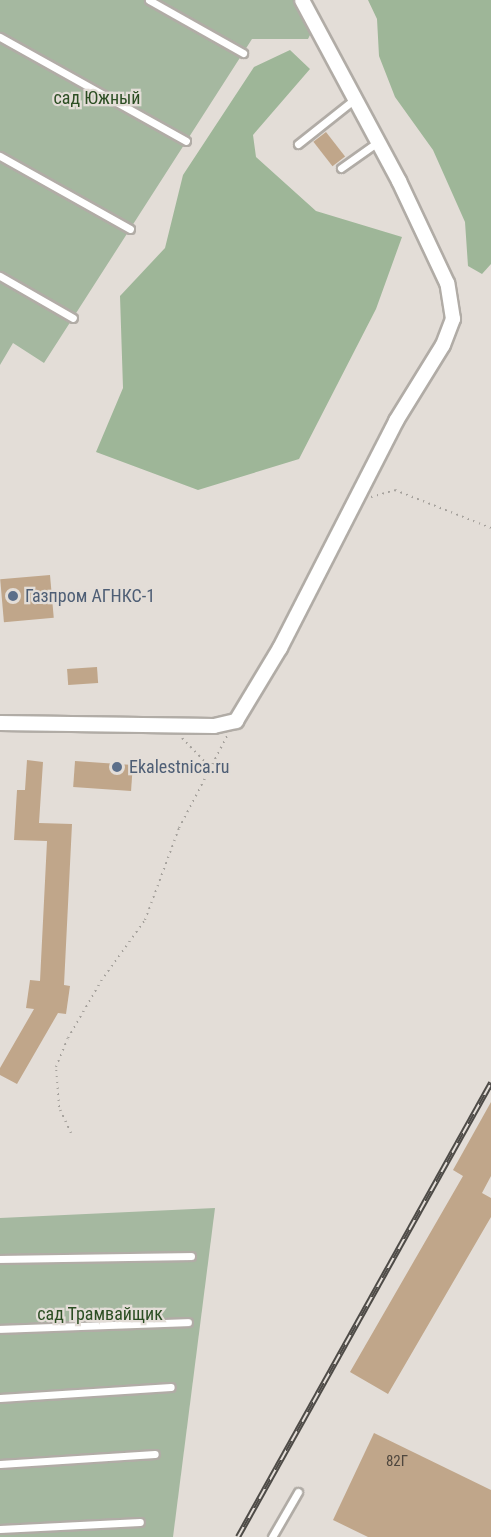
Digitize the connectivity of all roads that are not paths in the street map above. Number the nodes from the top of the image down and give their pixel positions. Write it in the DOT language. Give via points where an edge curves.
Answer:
graph roads {
  1 [pos="149,0"];
  2 [pos="302,0"];
  3 [pos="0,37"];
  4 [pos="243,53"];
  5 [pos="356,98"];
  6 [pos="186,141"];
  7 [pos="379,141"];
  8 [pos="298,144"];
  9 [pos="0,156"];
  10 [pos="341,168"];
  11 [pos="130,229"];
  12 [pos="0,276"];
  13 [pos="73,318"];
  14 [pos="0,723"];
  15 [pos="191,1256"];
  16 [pos="0,1259"];
  17 [pos="188,1322"];
  18 [pos="0,1329"];
  19 [pos="171,1387"];
  20 [pos="0,1398"];
  21 [pos="155,1454"];
  22 [pos="0,1464"];
  23 [pos="298,1492"];
  24 [pos="140,1522"];
  25 [pos="0,1529"];
  26 [pos="272,1537"];
  1 -- 4 [label="lane"];
  2 -- 5 [label="street"];
  3 -- 6 [label="lane"];
  5 -- 7 [label="street"];
  5 -- 8 [label="lane"];
  7 -- 10 [label="lane"];
  7 -- 14 [label="street" via="447,283 453,319 443,345 396,421 280,648 236,721 214,726"];
  9 -- 11 [label="lane"];
  12 -- 13 [label="lane"];
  15 -- 16 [label="lane"];
  17 -- 18 [label="lane"];
  19 -- 20 [label="lane"];
  21 -- 22 [label="lane"];
  23 -- 26 [label="lane"];
  24 -- 25 [label="lane"];
}
